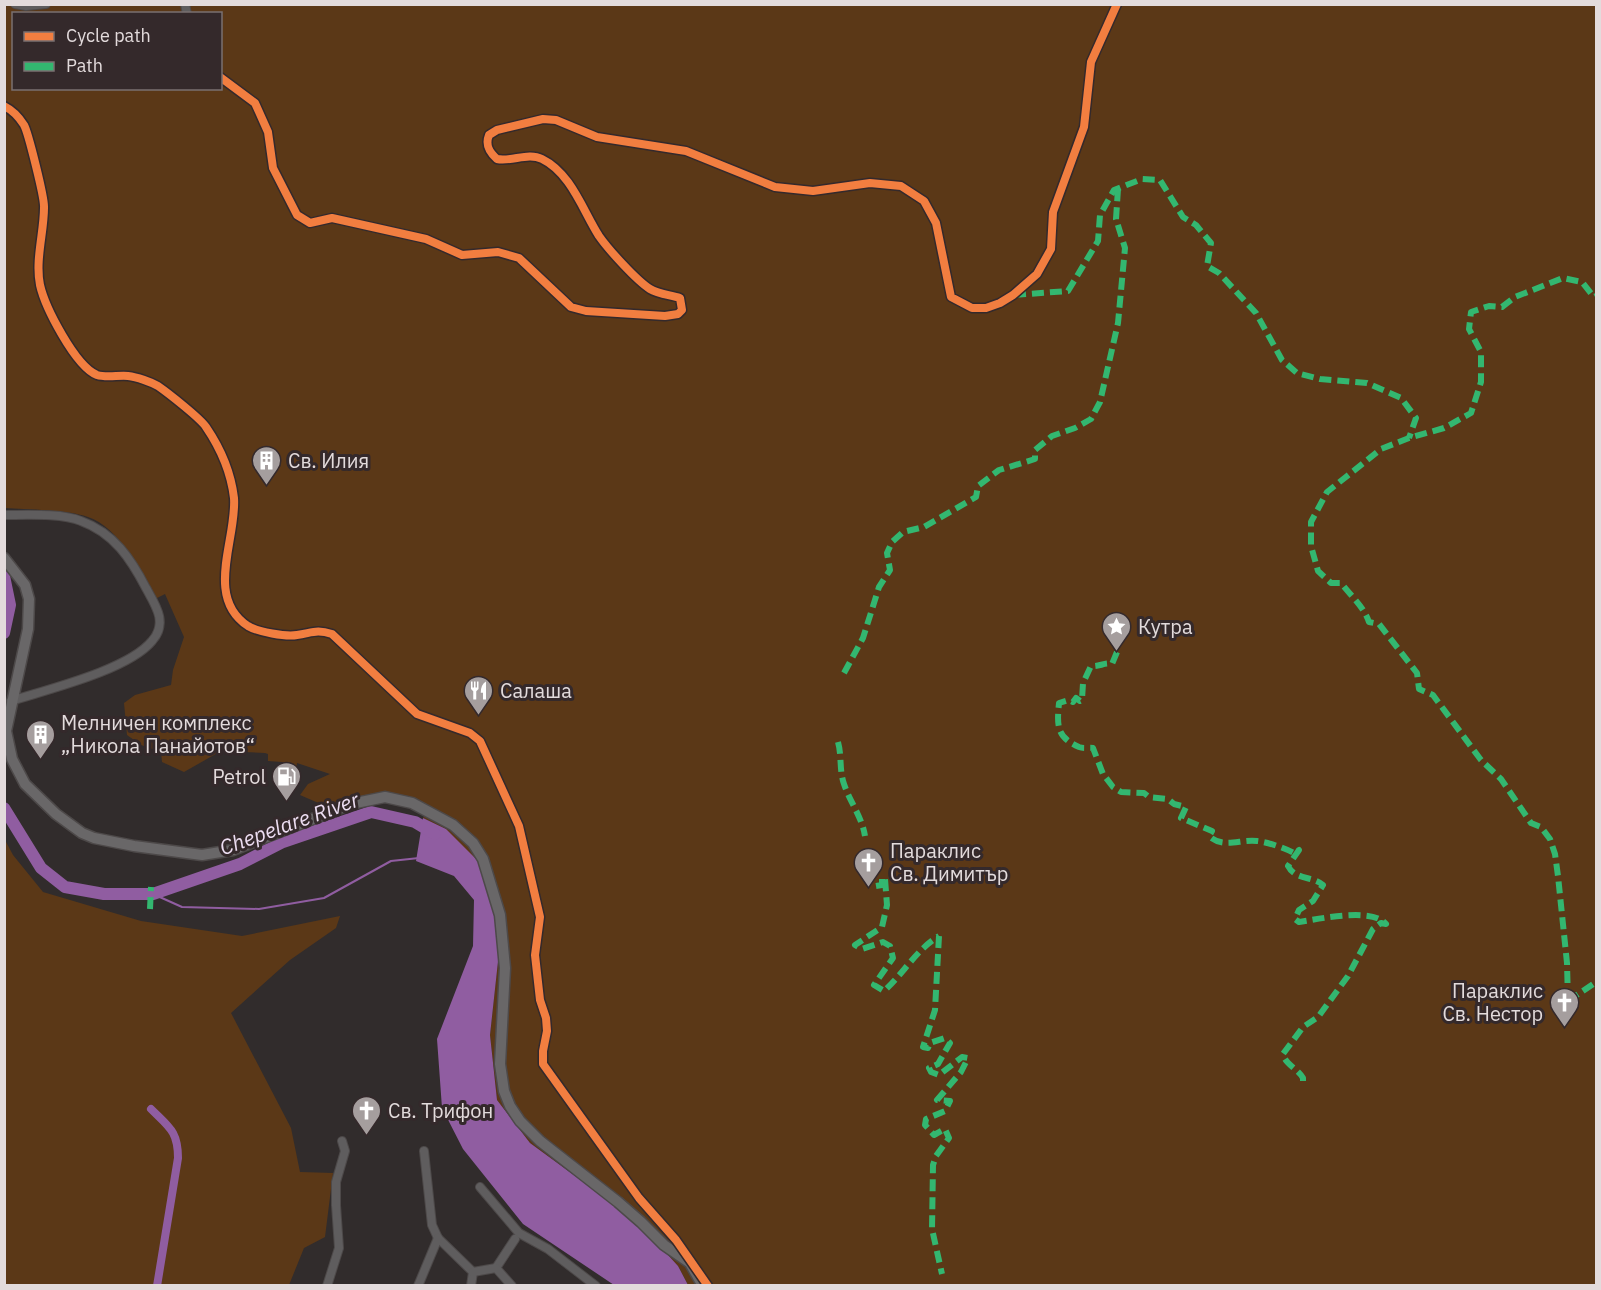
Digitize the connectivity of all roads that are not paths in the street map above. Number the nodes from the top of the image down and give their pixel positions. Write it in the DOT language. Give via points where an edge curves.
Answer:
graph roads {
  1 [pos="15,4"];
  2 [pos="46,4"];
  3 [pos="1117,4"];
  4 [pos="222,78"];
  5 [pos="4,106"];
  6 [pos="4,514"];
  7 [pos="4,558"];
  8 [pos="11,701"];
  9 [pos="342,1141"];
  10 [pos="424,1151"];
  11 [pos="480,1187"];
  12 [pos="438,1238"];
  13 [pos="515,1239"];
  14 [pos="496,1268"];
  15 [pos="473,1272"];
  16 [pos="327,1286"];
  17 [pos="418,1286"];
  18 [pos="471,1286"];
  19 [pos="512,1286"];
  20 [pos="596,1286"];
  21 [pos="703,1286"];
  22 [pos="708,1286"];
  1 -- 2 [label="street"];
  3 -- 4 [label="street" via="1091,62 1084,127 1053,212 1051,249 1037,274 1013,295 986,308 972,308 951,297 936,224 924,201 901,186 870,183 813,191 775,187 686,151 597,137 556,120 543,119 497,130 486,142 497,159 534,157 554,168 570,186 601,238 640,281 656,292 680,298 682,310 665,316 571,307 519,258 498,252 462,255 426,238 332,218 310,223 297,214 273,168 268,132 255,103"];
  5 -- 22 [label="street" via="25,126 45,205 39,283 50,313 75,356 97,375 130,376 157,386 205,425 228,467 234,499 224,575 225,592 235,612 249,626 273,633 295,636 320,630 332,634 417,714 464,730 480,741 519,826 540,917 536,955 547,1031 543,1064"];
  6 -- 8 [label="street" via="80,520 98,529 132,561 161,617 159,632 140,654 117,666"];
  7 -- 8 [label="main road" via="25,585 29,599 28,629"];
  8 -- 21 [label="main road" via="6,731 12,759 25,784 56,814 94,838 202,855 233,850 351,804 386,797 412,803 453,825 473,843 483,859 500,915 505,968 500,1064 510,1106 540,1141 690,1263"];
  9 -- 16 [label="street" via="345,1151 336,1182 339,1248"];
  10 -- 12 [label="street" via="432,1226"];
  11 -- 20 [label="street" via="519,1233 548,1249"];
  12 -- 15 [label="street"];
  12 -- 17 [label="street"];
  13 -- 14 [label="street"];
  14 -- 15 [label="street"];
  14 -- 19 [label="street"];
  15 -- 18 [label="street"];
}
